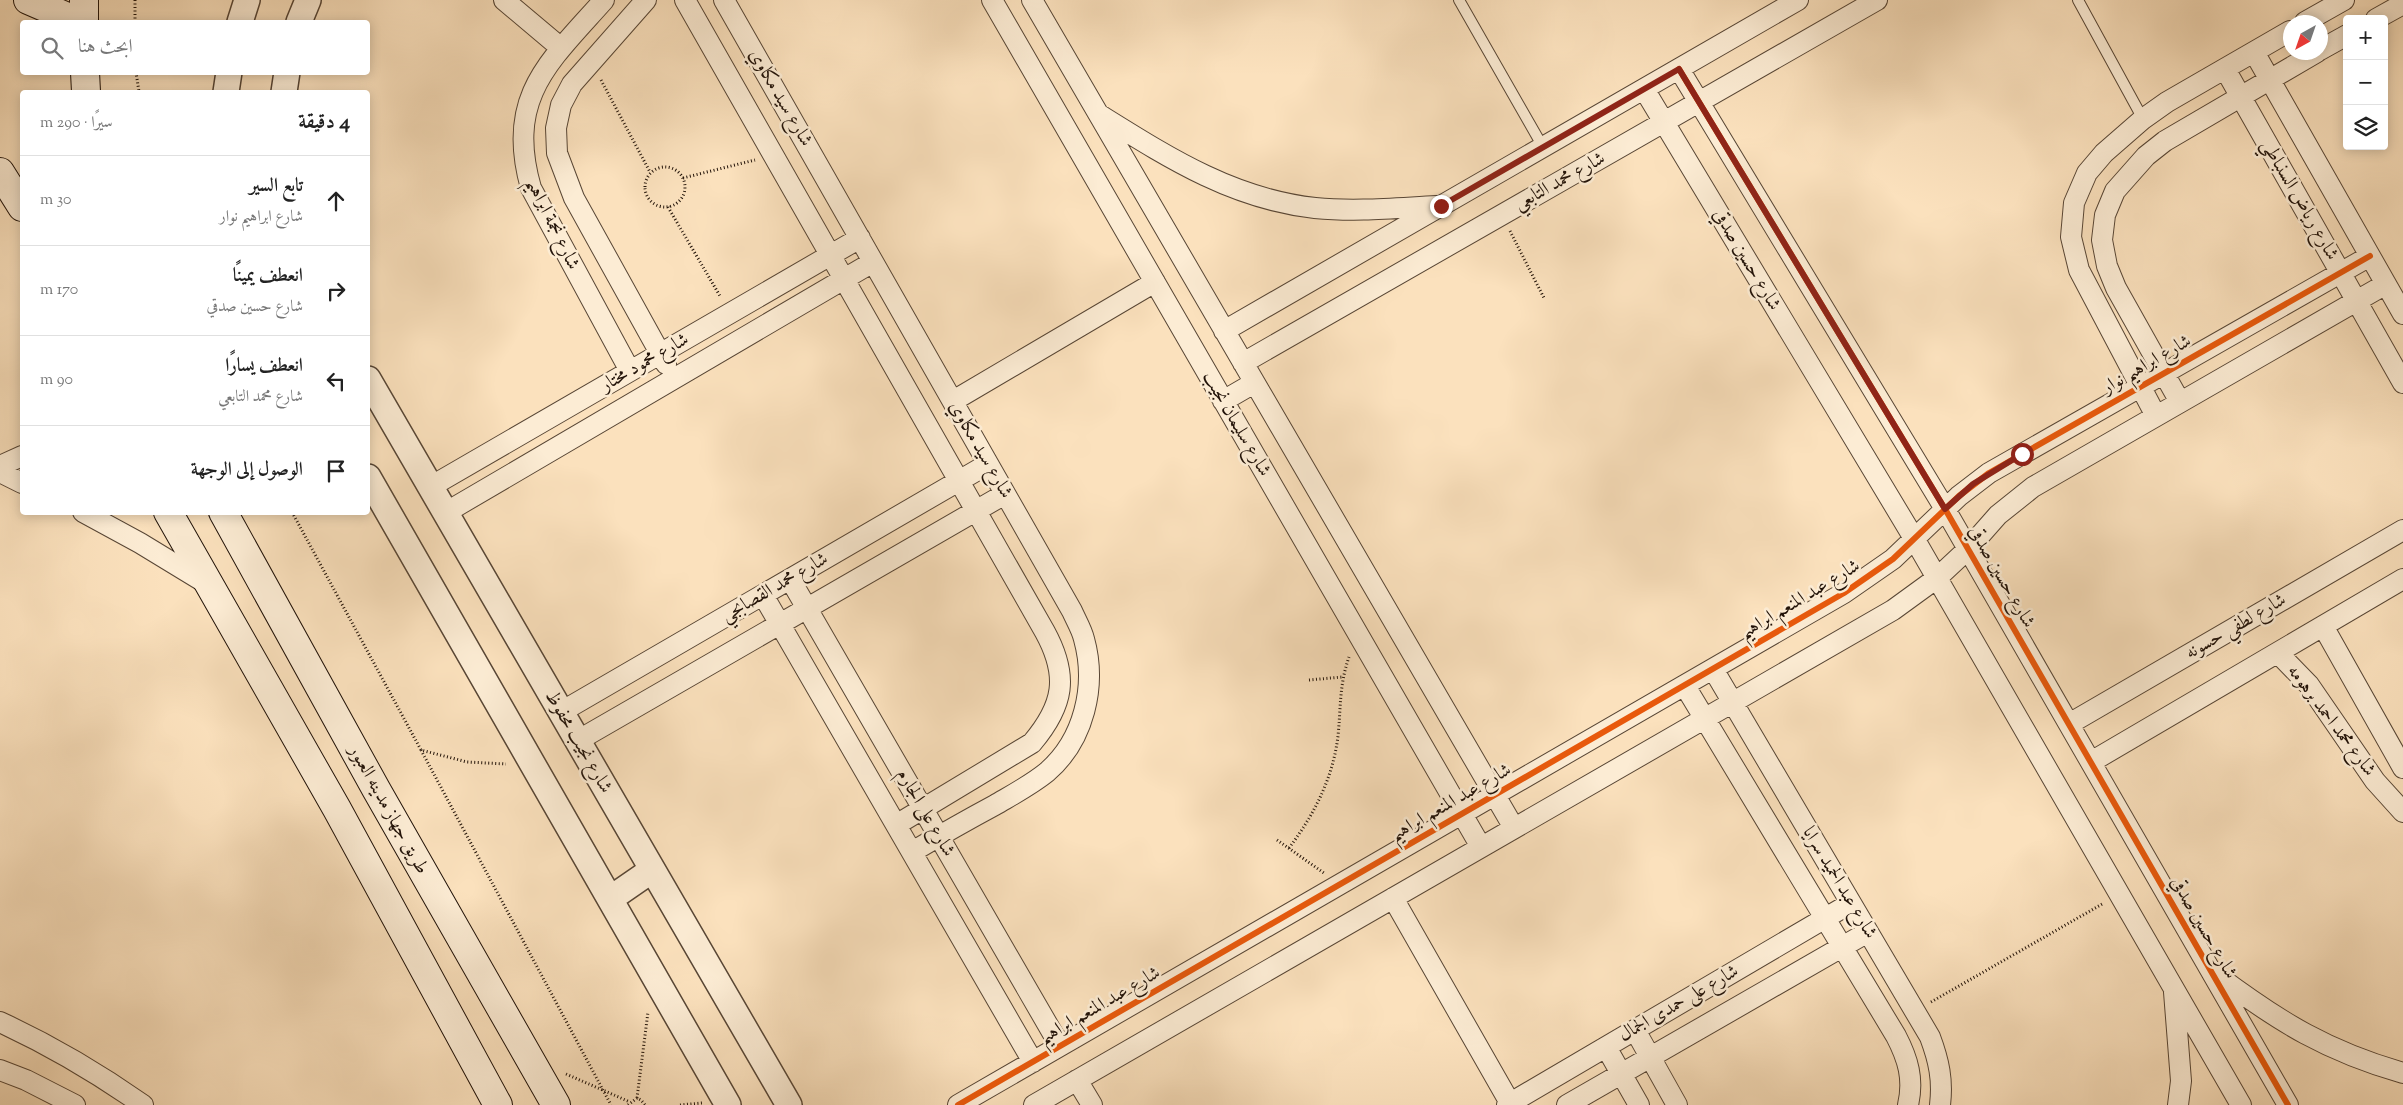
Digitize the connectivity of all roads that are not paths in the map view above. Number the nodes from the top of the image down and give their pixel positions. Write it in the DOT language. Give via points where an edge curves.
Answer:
graph roads {
  1 [pos="28,0"];
  2 [pos="84,0"];
  3 [pos="247,0"];
  4 [pos="308,0"];
  5 [pos="504,0"];
  6 [pos="604,0"];
  7 [pos="646,0"];
  8 [pos="685,0"];
  9 [pos="724,0"];
  10 [pos="992,0"];
  11 [pos="1032,0"];
  12 [pos="1459,0"];
  13 [pos="1798,0"];
  14 [pos="1877,0"];
  15 [pos="2078,0"];
  16 [pos="2344,0"];
  17 [pos="2403,4"];
  18 [pos="2317,15"];
  19 [pos="2383,15"];
  20 [pos="74,20"];
  21 [pos="84,20"];
  22 [pos="241,20"];
  23 [pos="300,20"];
  24 [pos="2283,35"];
  25 [pos="2343,38"];
  26 [pos="2328,46"];
  27 [pos="561,48"];
  28 [pos="2254,52"];
  29 [pos="2303,60"];
  30 [pos="1679,69"];
  31 [pos="2225,69"];
  32 [pos="85,75"];
  33 [pos="229,75"];
  34 [pos="287,75"];
  35 [pos="2269,79"];
  36 [pos="1644,89"];
  37 [pos="86,90"];
  38 [pos="226,90"];
  39 [pos="284,90"];
  40 [pos="2240,95"];
  41 [pos="1699,102"];
  42 [pos="782,103"];
  43 [pos="1098,114"];
  44 [pos="2143,119"];
  45 [pos="754,120"];
  46 [pos="1664,123"];
  47 [pos="1542,147"];
  48 [pos="0,172"];
  49 [pos="828,183"];
  50 [pos="800,201"];
  51 [pos="20,204"];
  52 [pos="1441,206"];
  53 [pos="860,238"];
  54 [pos="831,255"];
  55 [pos="2370,256"];
  56 [pos="873,262"];
  57 [pos="2341,273"];
  58 [pos="844,279"];
  59 [pos="1155,282"];
  60 [pos="2386,284"];
  61 [pos="2357,301"];
  62 [pos="903,314"];
  63 [pos="2403,314"];
  64 [pos="1224,331"];
  65 [pos="874,332"];
  66 [pos="660,354"];
  67 [pos="1243,363"];
  68 [pos="630,371"];
  69 [pos="2164,373"];
  70 [pos="674,379"];
  71 [pos="370,382"];
  72 [pos="1254,383"];
  73 [pos="2403,383"];
  74 [pos="2140,387"];
  75 [pos="952,401"];
  76 [pos="1223,401"];
  77 [pos="2180,402"];
  78 [pos="2156,416"];
  79 [pos="20,457"];
  80 [pos="988,464"];
  81 [pos="0,466"];
  82 [pos="0,472"];
  83 [pos="370,480"];
  84 [pos="959,481"];
  85 [pos="20,482"];
  86 [pos="430,487"];
  87 [pos="1005,494"];
  88 [pos="1945,509"];
  89 [pos="976,511"];
  90 [pos="445,513"];
  91 [pos="89,515"];
  92 [pos="170,515"];
  93 [pos="225,515"];
  94 [pos="2403,530"];
  95 [pos="1915,540"];
  96 [pos="1968,549"];
  97 [pos="1937,578"];
  98 [pos="790,579"];
  99 [pos="2403,579"];
  100 [pos="211,586"];
  101 [pos="763,595"];
  102 [pos="807,608"];
  103 [pos="780,624"];
  104 [pos="2323,626"];
  105 [pos="2278,653"];
  106 [pos="1713,669"];
  107 [pos="1685,686"];
  108 [pos="1733,702"];
  109 [pos="561,712"];
  110 [pos="1704,718"];
  111 [pos="2069,724"];
  112 [pos="578,741"];
  113 [pos="2091,762"];
  114 [pos="2403,768"];
  115 [pos="376,789"];
  116 [pos="1494,795"];
  117 [pos="337,809"];
  118 [pos="923,809"];
  119 [pos="2403,812"];
  120 [pos="1462,815"];
  121 [pos="896,825"];
  122 [pos="1514,828"];
  123 [pos="939,836"];
  124 [pos="1481,847"];
  125 [pos="912,852"];
  126 [pos="652,870"];
  127 [pos="1393,898"];
  128 [pos="610,899"];
  129 [pos="1851,903"];
  130 [pos="1824,919"];
  131 [pos="1868,932"];
  132 [pos="1841,947"];
  133 [pos="2210,970"];
  134 [pos="2174,987"];
  135 [pos="0,1022"];
  136 [pos="1635,1030"];
  137 [pos="1060,1046"];
  138 [pos="1606,1047"];
  139 [pos="1650,1057"];
  140 [pos="1033,1062"];
  141 [pos="0,1070"];
  142 [pos="2403,1073"];
  143 [pos="1621,1074"];
  144 [pos="1077,1080"];
  145 [pos="1047,1102"];
  146 [pos="792,1103"];
  147 [pos="1508,1104"];
  148 [pos="75,1105"];
  149 [pos="143,1105"];
  150 [pos="498,1105"];
  151 [pos="556,1105"];
  152 [pos="728,1105"];
  153 [pos="958,1105"];
  154 [pos="1092,1105"];
  155 [pos="1567,1105"];
  156 [pos="1638,1105"];
  157 [pos="1678,1105"];
  158 [pos="1908,1105"];
  159 [pos="1940,1105"];
  160 [pos="2178,1105"];
  161 [pos="2241,1105"];
  162 [pos="2288,1105"];
  1 -- 20 [label="main road"];
  2 -- 21 [label="main road"];
  3 -- 22 [label="street"];
  4 -- 23 [label="street"];
  5 -- 27 [label="street"];
  6 -- 27 [label="street, شارع نجمة ابراهيم"];
  7 -- 66 [label="street, شارع نجمة ابراهيم" via="572,84 561,105 556,128 557,152 574,198"];
  8 -- 45 [label="street, شارع سيد مكاوي"];
  9 -- 42 [label="street, شارع سيد مكاوي"];
  10 -- 59 [label="street, شارع سليمان نجيب"];
  11 -- 43 [label="street, شارع سليمان نجيب"];
  12 -- 47 [label="lane"];
  13 -- 30 [label="street, شارع محمد التابعي"];
  14 -- 41 [label="street, شارع محمد التابعي"];
  15 -- 44 [label="lane"];
  16 -- 18 [label="street"];
  17 -- 19 [label="street"];
  24 -- 28 [label="street"];
  25 -- 26 [label="street"];
  27 -- 68 [label="street, شارع نجمة ابراهيم" via="545,68 527,105 522,138 524,164 538,203"];
  28 -- 31 [label="street"];
  28 -- 35 [label="street, شارع رياض السنباطي"];
  29 -- 35 [label="street"];
  30 -- 36 [label="street, شارع محمد التابعي"];
  30 -- 41 [label="street, شارع حسين صدقي"];
  31 -- 40 [label="street, شارع رياض السنباطي"];
  31 -- 44 [label="street"];
  32 -- 37 [label="main road"];
  33 -- 38 [label="street"];
  34 -- 39 [label="street"];
  35 -- 40 [label="street"];
  35 -- 55 [label="street, شارع رياض السنباطي"];
  36 -- 46 [label="street, شارع حسين صدقي"];
  36 -- 47 [label="street, شارع محمد التابعي"];
  40 -- 57 [label="street, شارع رياض السنباطي"];
  40 -- 69 [label="street" via="2184,128 2146,156 2114,191 2105,215 2102,240 2107,266"];
  41 -- 46 [label="street, شارع محمد التابعي"];
  41 -- 88 [label="street, شارع حسين صدقي"];
  42 -- 45 [label="street"];
  42 -- 49 [label="street, شارع سيد مكاوي"];
  43 -- 52 [label="street" via="1184,166 1226,186 1269,199 1314,208 1360,210"];
  43 -- 64 [label="street, شارع سليمان نجيب"];
  44 -- 74 [label="street" via="2104,153 2087,173 2074,203 2071,237 2079,270"];
  45 -- 50 [label="street, شارع سيد مكاوي"];
  46 -- 67 [label="street, شارع محمد التابعي"];
  46 -- 95 [label="street, شارع حسين صدقي"];
  47 -- 52 [label="street, شارع محمد التابعي"];
  48 -- 51 [label="main road"];
  49 -- 50 [label="street"];
  49 -- 53 [label="street, شارع سيد مكاوي"];
  50 -- 54 [label="street, شارع سيد مكاوي"];
  52 -- 64 [label="street, شارع محمد التابعي"];
  53 -- 54 [label="street, شارع محمود مختار"];
  53 -- 56 [label="street, شارع سيد مكاوي"];
  54 -- 58 [label="street, شارع سيد مكاوي"];
  54 -- 66 [label="street, شارع محمود مختار"];
  55 -- 57 [label="street, شارع ابراهيم نوار"];
  55 -- 60 [label="street, شارع رياض السنباطي"];
  56 -- 58 [label="street, شارع محمود مختار"];
  56 -- 62 [label="street, شارع سيد مكاوي"];
  57 -- 61 [label="street, شارع رياض السنباطي"];
  57 -- 69 [label="street, شارع ابراهيم نوار"];
  58 -- 65 [label="street, شارع سيد مكاوي"];
  58 -- 70 [label="street, شارع محمود مختار"];
  59 -- 75 [label="street"];
  59 -- 76 [label="street, شارع سليمان نجيب"];
  60 -- 61 [label="street"];
  60 -- 63 [label="street, شارع رياض السنباطي"];
  61 -- 73 [label="street, شارع رياض السنباطي"];
  61 -- 77 [label="street"];
  62 -- 65 [label="street"];
  62 -- 75 [label="street, شارع سيد مكاوي"];
  64 -- 67 [label="street, شارع سليمان نجيب"];
  65 -- 84 [label="street, شارع سيد مكاوي"];
  66 -- 68 [label="street, شارع محمود مختار"];
  66 -- 70 [label="street, شارع نجمة ابراهيم"];
  67 -- 72 [label="street, شارع سليمان نجيب"];
  68 -- 86 [label="street, شارع محمود مختار"];
  69 -- 74 [label="street, شارع ابراهيم نوار"];
  69 -- 77 [label="street"];
  70 -- 90 [label="street, شارع محمود مختار"];
  71 -- 86 [label="street, شارع نجيب محفوظ"];
  72 -- 76 [label="street"];
  72 -- 116 [label="street, شارع سليمان نجيب"];
  74 -- 78 [label="street"];
  74 -- 88 [label="street, شارع ابراهيم نوار" via="1989,473"];
  75 -- 80 [label="street, شارع سيد مكاوي"];
  76 -- 120 [label="street, شارع سليمان نجيب"];
  77 -- 78 [label="street"];
  78 -- 96 [label="street" via="2015,500"];
  79 -- 81 [label="street"];
  80 -- 84 [label="street, شارع محمد القصابجي"];
  80 -- 87 [label="street, شارع سيد مكاوي"];
  82 -- 85 [label="street"];
  83 -- 128 [label="street"];
  84 -- 89 [label="street, شارع سيد مكاوي"];
  84 -- 98 [label="street, شارع محمد القصابجي"];
  86 -- 90 [label="street, شارع نجيب محفوظ"];
  87 -- 89 [label="street, شارع محمد القصابجي"];
  87 -- 123 [label="street, شارع سيد مكاوي" via="1084,638 1089,666 1088,695 1081,723 1067,749 1047,772"];
  88 -- 95 [label="street, شارع عبد المنعم ابراهيم"];
  88 -- 96 [label="street, شارع حسين صدقي"];
  89 -- 102 [label="street, شارع محمد القصابجي"];
  89 -- 118 [label="street, شارع سيد مكاوي" via="1054,648 1060,684 1057,703 1048,725 1032,743"];
  90 -- 109 [label="street, شارع نجيب محفوظ"];
  91 -- 100 [label="street"];
  92 -- 100 [label="main road"];
  93 -- 115 [label="main road, طريق جهاز مدينه العبور"];
  94 -- 111 [label="street, شارع لطفي حسونه"];
  95 -- 97 [label="street, شارع حسين صدقي"];
  95 -- 106 [label="street, شارع عبد المنعم ابراهيم" via="1869,577"];
  96 -- 97 [label="street"];
  96 -- 111 [label="street, شارع حسين صدقي"];
  97 -- 108 [label="street" via="1892,610"];
  97 -- 134 [label="street, شارع حسين صدقي"];
  98 -- 101 [label="street, شارع محمد القصابجي"];
  98 -- 102 [label="street, شارع على الجارم"];
  99 -- 104 [label="street"];
  100 -- 117 [label="main road"];
  101 -- 103 [label="street, شارع على الجارم"];
  101 -- 109 [label="street, شارع محمد القصابجي"];
  102 -- 103 [label="street, شارع محمد القصابجي"];
  102 -- 118 [label="street, شارع على الجارم"];
  103 -- 112 [label="street, شارع محمد القصابجي"];
  103 -- 121 [label="street, شارع على الجارم"];
  104 -- 105 [label="street"];
  104 -- 114 [label="street, شارع محمد احمد برهومه"];
  105 -- 113 [label="street"];
  105 -- 119 [label="street, شارع محمد احمد برهومه" via="2309,685 2375,781"];
  106 -- 107 [label="street, شارع عبد المنعم ابراهيم"];
  106 -- 108 [label="street, شارع عبد الحميد سرايا"];
  107 -- 110 [label="street, شارع عبد الحميد سرايا"];
  107 -- 116 [label="street, شارع عبد المنعم ابراهيم"];
  108 -- 110 [label="street"];
  108 -- 129 [label="street, شارع عبد الحميد سرايا"];
  109 -- 112 [label="street, شارع نجيب محفوظ"];
  110 -- 122 [label="street"];
  110 -- 130 [label="street, شارع عبد الحميد سرايا"];
  111 -- 113 [label="street, شارع حسين صدقي"];
  112 -- 126 [label="street, شارع نجيب محفوظ"];
  113 -- 133 [label="street, شارع حسين صدقي"];
  115 -- 117 [label="main road"];
  115 -- 151 [label="main road, طريق جهاز مدينه العبور"];
  116 -- 120 [label="street, شارع عبد المنعم ابراهيم"];
  116 -- 122 [label="street, شارع سليمان نجيب"];
  117 -- 150 [label="main road"];
  118 -- 121 [label="street, شارع سيد مكاوي"];
  118 -- 123 [label="street, شارع على الجارم"];
  120 -- 124 [label="street, شارع سليمان نجيب"];
  120 -- 137 [label="street, شارع عبد المنعم ابراهيم"];
  121 -- 125 [label="street, شارع على الجارم"];
  122 -- 124 [label="street"];
  123 -- 125 [label="street, شارع سيد مكاوي"];
  123 -- 137 [label="street, شارع على الجارم"];
  124 -- 127 [label="street"];
  125 -- 140 [label="street, شارع على الجارم"];
  126 -- 128 [label="street"];
  126 -- 146 [label="street, شارع نجيب محفوظ"];
  127 -- 144 [label="street"];
  127 -- 147 [label="street"];
  128 -- 152 [label="street"];
  129 -- 130 [label="street, شارع على حمدى الجمال"];
  129 -- 131 [label="street, شارع عبد الحميد سرايا"];
  130 -- 132 [label="street, شارع عبد الحميد سرايا"];
  130 -- 136 [label="street, شارع على حمدى الجمال"];
  131 -- 132 [label="street, شارع على حمدى الجمال"];
  131 -- 159 [label="street, شارع عبد الحميد سرايا" via="1930,1038 1939,1061"];
  132 -- 139 [label="street, شارع على حمدى الجمال"];
  132 -- 158 [label="street, شارع عبد الحميد سرايا" via="1907,1057 1911,1080"];
  133 -- 142 [label="street" via="2298,1031 2352,1056"];
  133 -- 162 [label="street, شارع حسين صدقي"];
  134 -- 160 [label="street" via="2181,1081"];
  134 -- 161 [label="street, شارع حسين صدقي"];
  135 -- 149 [label="street" via="46,1043"];
  136 -- 138 [label="street, شارع على حمدى الجمال"];
  136 -- 139 [label="street"];
  137 -- 140 [label="street, شارع عبد المنعم ابراهيم"];
  138 -- 143 [label="street"];
  138 -- 147 [label="street, شارع على حمدى الجمال"];
  139 -- 143 [label="street, شارع على حمدى الجمال"];
  139 -- 157 [label="street"];
  140 -- 153 [label="street, شارع عبد المنعم ابراهيم"];
  141 -- 148 [label="street"];
  143 -- 155 [label="street, شارع على حمدى الجمال"];
  143 -- 156 [label="street"];
  144 -- 145 [label="street"];
  144 -- 154 [label="street"];
}
